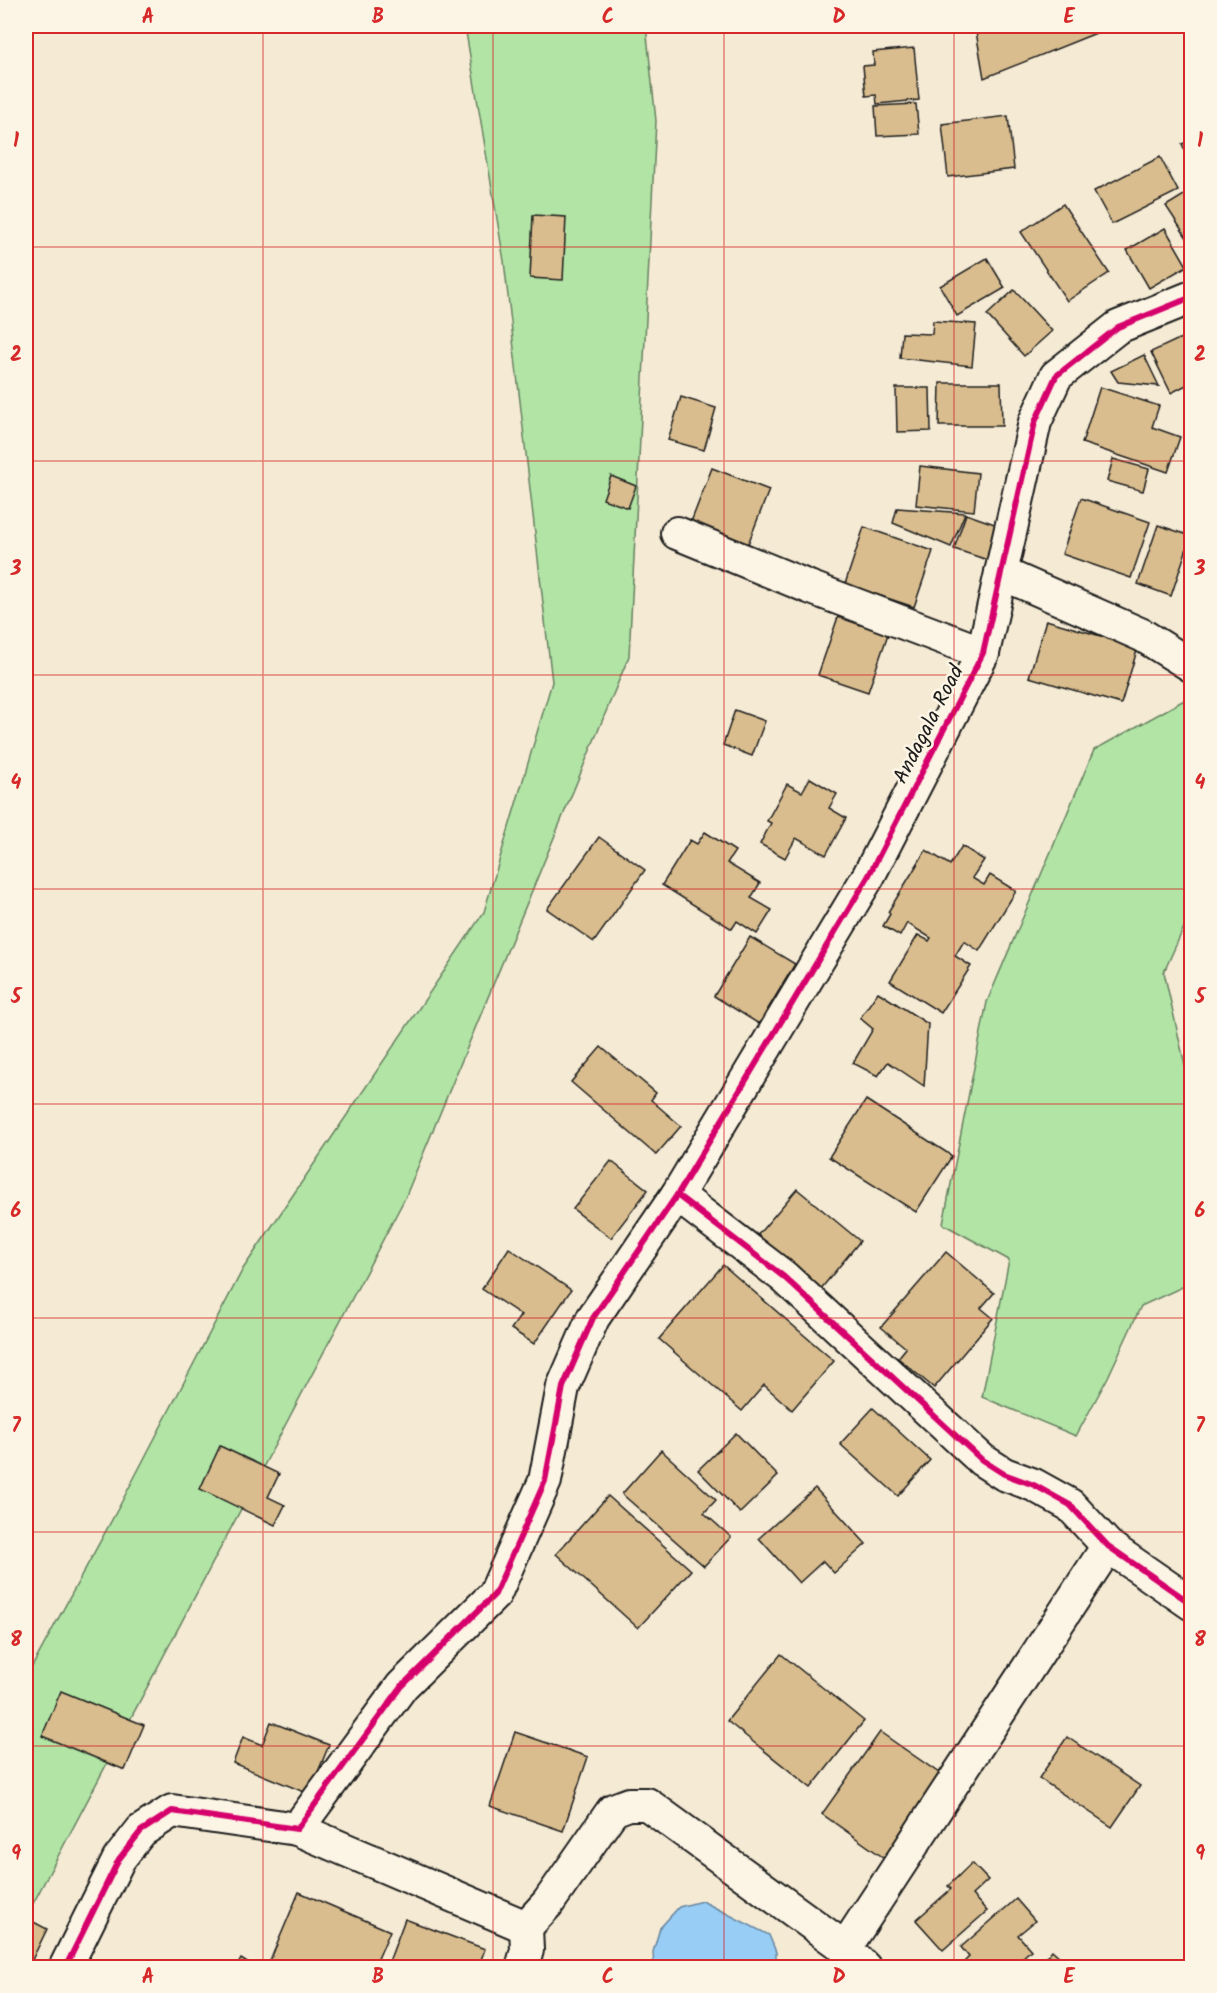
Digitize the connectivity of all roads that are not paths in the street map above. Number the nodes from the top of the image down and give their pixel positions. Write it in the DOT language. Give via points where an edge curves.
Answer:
graph roads {
  1 [pos="1191,297"];
  2 [pos="677,532"];
  3 [pos="1001,573"];
  4 [pos="983,653"];
  5 [pos="1191,666"];
  6 [pos="677,1196"];
  7 [pos="1108,1546"];
  8 [pos="1191,1604"];
  9 [pos="297,1829"];
  10 [pos="526,1927"];
  11 [pos="855,1958"];
  12 [pos="66,1968"];
  13 [pos="522,1968"];
  1 -- 3 [label="street, Andagala Road" via="1118,327 1056,376 1035,422"];
  2 -- 4 [label="street"];
  3 -- 4 [label="street, Andagala Road"];
  3 -- 5 [label="street" via="1142,635"];
  4 -- 6 [label="street, Andagala Road" via="868,877"];
  6 -- 7 [label="street" via="784,1277 982,1460 1070,1505"];
  6 -- 9 [label="street, Andagala Road" via="593,1317 563,1387 545,1481 495,1594 402,1686"];
  7 -- 8 [label="street"];
  7 -- 11 [label="street"];
  9 -- 10 [label="street"];
  9 -- 12 [label="street" via="172,1811 141,1831 119,1859"];
  10 -- 11 [label="street" via="548,1903 613,1810 629,1804 647,1804"];
  10 -- 13 [label="street" via="527,1950"];
}
